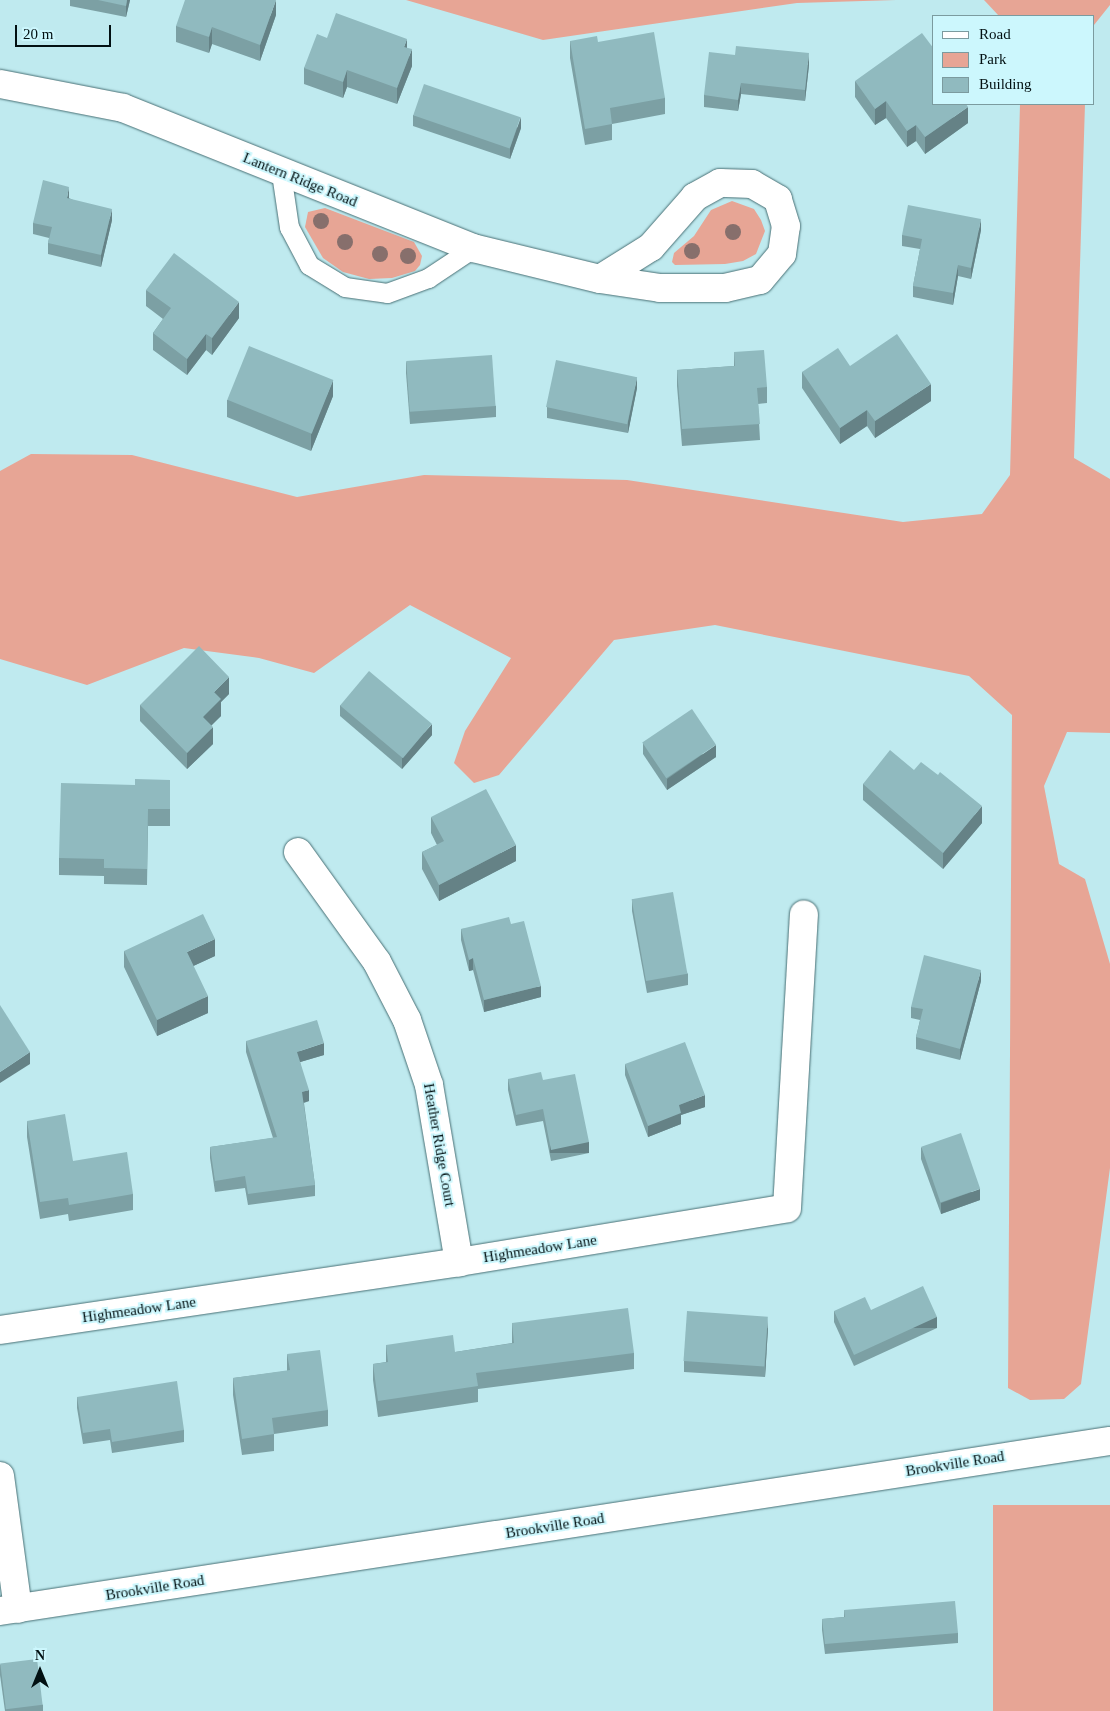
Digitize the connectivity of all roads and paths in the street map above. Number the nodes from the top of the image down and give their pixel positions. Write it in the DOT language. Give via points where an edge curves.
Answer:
graph roads {
  1 [pos="0,84"];
  2 [pos="281,173"];
  3 [pos="473,248"];
  4 [pos="600,279"];
  5 [pos="298,852"];
  6 [pos="804,914"];
  7 [pos="459,1262"];
  8 [pos="0,1330"];
  9 [pos="1110,1440"];
  10 [pos="0,1476"];
  11 [pos="9,1610"];
  1 -- 2 [label="street, Lantern Ridge Road" via="123,108"];
  2 -- 3 [label="street, Lantern Ridge Road"];
  2 -- 3 [label="lane" via="289,227 309,265 345,288 387,293 428,278"];
  3 -- 4 [label="street, Lantern Ridge Road"];
  4 -- 4 [label="street, Lantern Ridge Road" via="651,247 695,197 720,183 752,184 778,199 786,226 782,254 760,280 725,288 660,288"];
  5 -- 7 [label="street, Heather Ridge Court" via="377,962 407,1020 429,1085"];
  6 -- 7 [label="street, Highmeadow Lane" via="787,1208"];
  7 -- 8 [label="street, Highmeadow Lane"];
  9 -- 11 [label="street, Brookville Road"];
  10 -- 11 [label="street"];
}
